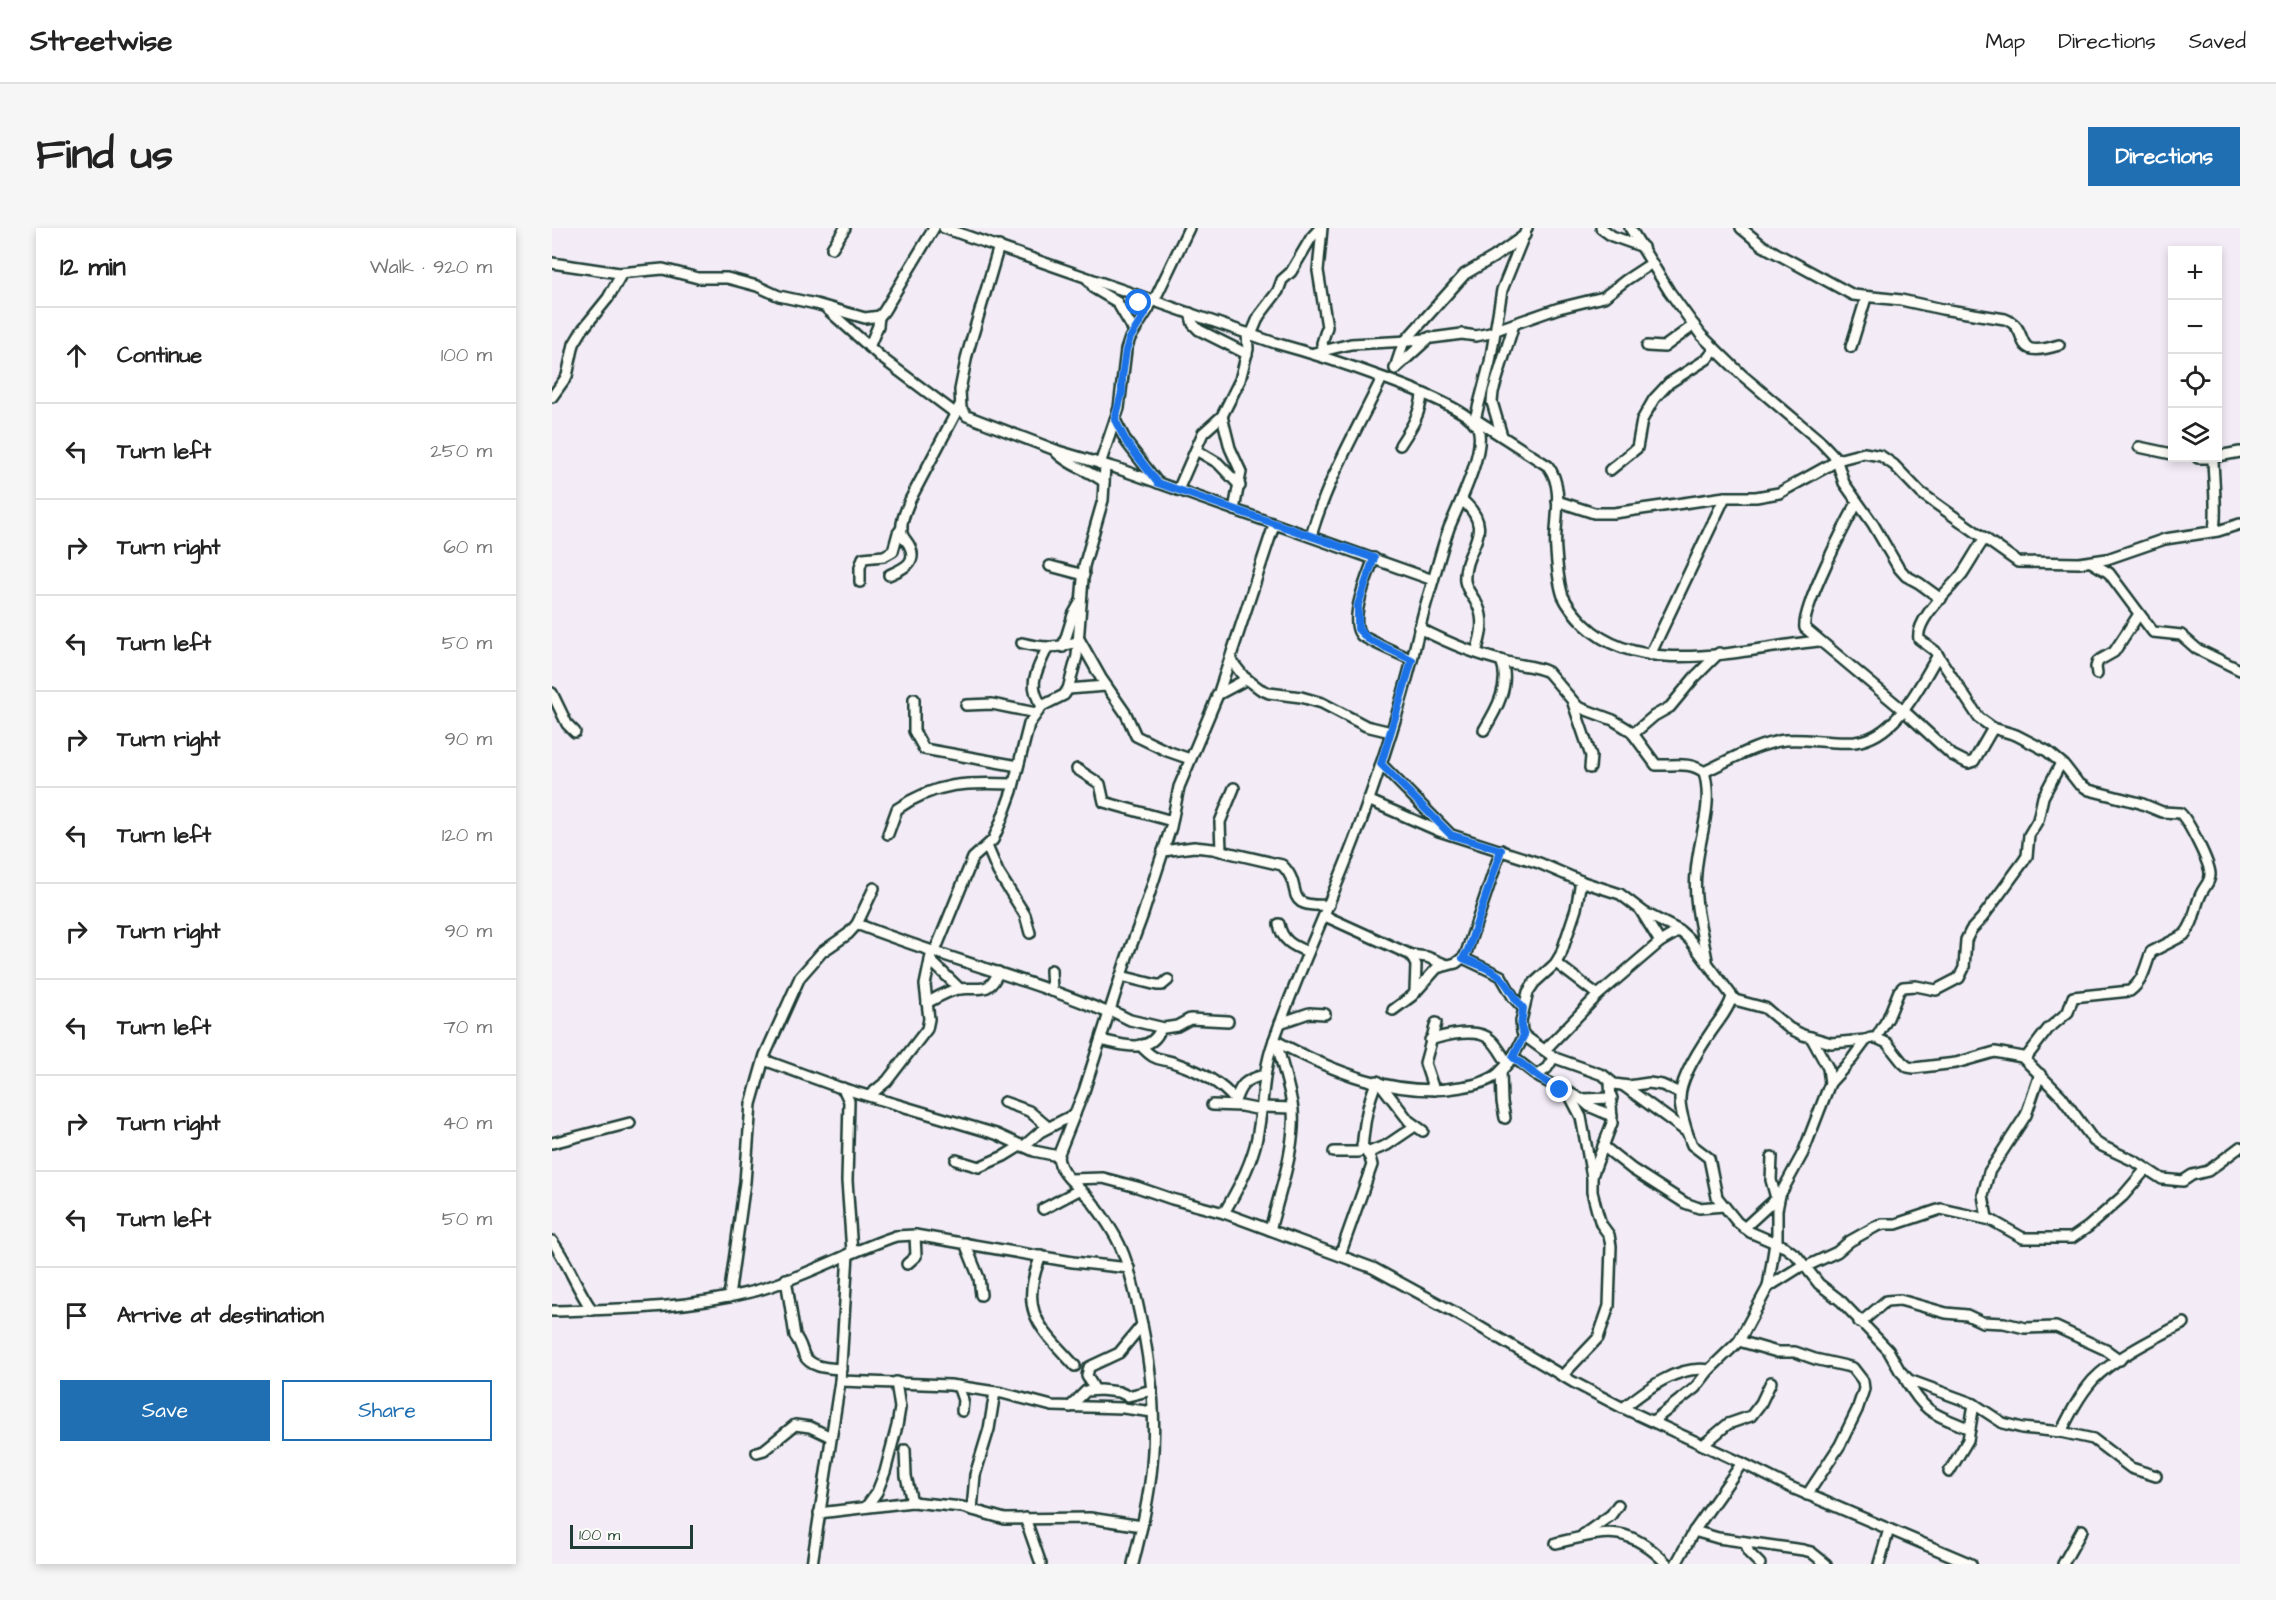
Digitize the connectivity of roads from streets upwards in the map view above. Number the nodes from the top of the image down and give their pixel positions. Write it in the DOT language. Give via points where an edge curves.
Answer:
graph roads {
  1 [pos="845,228"];
  2 [pos="934,228"];
  3 [pos="944,228"];
  4 [pos="1189,228"];
  5 [pos="1321,228"];
  6 [pos="1601,228"];
  7 [pos="1630,228"];
  8 [pos="1741,228"];
  9 [pos="1526,231"];
  10 [pos="999,246"];
  11 [pos="1643,247"];
  12 [pos="832,248"];
  13 [pos="552,263"];
  14 [pos="1652,263"];
  15 [pos="622,273"];
  16 [pos="1087,278"];
  17 [pos="1136,294"];
  18 [pos="1866,298"];
  19 [pos="1152,300"];
  20 [pos="826,307"];
  21 [pos="1190,313"];
  22 [pos="1145,314"];
  23 [pos="879,316"];
  24 [pos="1514,324"];
  25 [pos="1694,325"];
  26 [pos="1134,331"];
  27 [pos="1495,331"];
  28 [pos="1249,334"];
  29 [pos="1430,337"];
  30 [pos="1404,341"];
  31 [pos="2059,345"];
  32 [pos="1647,346"];
  33 [pos="1851,346"];
  34 [pos="869,347"];
  35 [pos="1715,349"];
  36 [pos="1324,351"];
  37 [pos="1247,354"];
  38 [pos="1312,354"];
  39 [pos="1395,369"];
  40 [pos="1384,379"];
  41 [pos="1422,395"];
  42 [pos="552,397"];
  43 [pos="958,409"];
  44 [pos="1222,416"];
  45 [pos="1115,420"];
  46 [pos="1474,421"];
  47 [pos="1502,436"];
  48 [pos="1400,445"];
  49 [pos="2139,447"];
  50 [pos="1052,449"];
  51 [pos="1196,450"];
  52 [pos="2240,452"];
  53 [pos="2168,453"];
  54 [pos="2222,455"];
  55 [pos="1853,456"];
  56 [pos="1836,459"];
  57 [pos="2211,462"];
  58 [pos="1102,464"];
  59 [pos="1610,470"];
  60 [pos="1841,476"];
  61 [pos="1104,482"];
  62 [pos="1158,483"];
  63 [pos="1240,486"];
  64 [pos="1178,490"];
  65 [pos="1725,497"];
  66 [pos="1462,500"];
  67 [pos="1557,501"];
  68 [pos="1857,503"];
  69 [pos="1234,510"];
  70 [pos="2240,524"];
  71 [pos="1274,525"];
  72 [pos="902,528"];
  73 [pos="2213,531"];
  74 [pos="1311,536"];
  75 [pos="1984,538"];
  76 [pos="1374,558"];
  77 [pos="2091,562"];
  78 [pos="1050,566"];
  79 [pos="1084,574"];
  80 [pos="889,575"];
  81 [pos="1433,580"];
  82 [pos="860,582"];
  83 [pos="1941,599"];
  84 [pos="1081,600"];
  85 [pos="2139,614"];
  86 [pos="1419,628"];
  87 [pos="1079,640"];
  88 [pos="1818,641"];
  89 [pos="1022,643"];
  90 [pos="1063,646"];
  91 [pos="1047,648"];
  92 [pos="1476,652"];
  93 [pos="1719,653"];
  94 [pos="1650,655"];
  95 [pos="1938,655"];
  96 [pos="1230,659"];
  97 [pos="1412,660"];
  98 [pos="1501,660"];
  99 [pos="2240,670"];
  100 [pos="2097,674"];
  101 [pos="1247,680"];
  102 [pos="1106,686"];
  103 [pos="1068,689"];
  104 [pos="552,693"];
  105 [pos="1217,695"];
  106 [pos="914,699"];
  107 [pos="1572,701"];
  108 [pos="966,705"];
  109 [pos="1039,709"];
  110 [pos="1903,710"];
  111 [pos="1993,728"];
  112 [pos="1484,730"];
  113 [pos="575,732"];
  114 [pos="1391,732"];
  115 [pos="1633,734"];
  116 [pos="1190,759"];
  117 [pos="2061,763"];
  118 [pos="1381,764"];
  119 [pos="1018,766"];
  120 [pos="1590,768"];
  121 [pos="1077,769"];
  122 [pos="1704,772"];
  123 [pos="1013,784"];
  124 [pos="1234,788"];
  125 [pos="1368,800"];
  126 [pos="1172,821"];
  127 [pos="888,834"];
  128 [pos="1451,835"];
  129 [pos="987,846"];
  130 [pos="1501,850"];
  131 [pos="1163,851"];
  132 [pos="1221,851"];
  133 [pos="1581,881"];
  134 [pos="874,888"];
  135 [pos="1329,905"];
  136 [pos="1640,909"];
  137 [pos="1325,916"];
  138 [pos="857,924"];
  139 [pos="1279,924"];
  140 [pos="1679,931"];
  141 [pos="1030,933"];
  142 [pos="1660,942"];
  143 [pos="1308,952"];
  144 [pos="932,954"];
  145 [pos="1411,956"];
  146 [pos="1463,958"];
  147 [pos="1707,962"];
  148 [pos="1556,963"];
  149 [pos="1447,965"];
  150 [pos="1051,970"];
  151 [pos="998,972"];
  152 [pos="1121,976"];
  153 [pos="1168,980"];
  154 [pos="960,989"];
  155 [pos="1052,991"];
  156 [pos="1415,991"];
  157 [pos="1598,995"];
  158 [pos="1732,996"];
  159 [pos="927,1003"];
  160 [pos="1523,1008"];
  161 [pos="1393,1010"];
  162 [pos="1110,1012"];
  163 [pos="1325,1014"];
  164 [pos="1228,1021"];
  165 [pos="1280,1023"];
  166 [pos="1437,1023"];
  167 [pos="1161,1028"];
  168 [pos="1524,1035"];
  169 [pos="1811,1038"];
  170 [pos="1876,1038"];
  171 [pos="1101,1040"];
  172 [pos="1431,1040"];
  173 [pos="1866,1040"];
  174 [pos="1275,1041"];
  175 [pos="1140,1045"];
  176 [pos="1545,1050"];
  177 [pos="1554,1057"];
  178 [pos="2025,1059"];
  179 [pos="764,1060"];
  180 [pos="1510,1060"];
  181 [pos="1501,1071"];
  182 [pos="2040,1074"];
  183 [pos="1264,1076"];
  184 [pos="1536,1076"];
  185 [pos="1378,1082"];
  186 [pos="1610,1082"];
  187 [pos="1830,1083"];
  188 [pos="1624,1086"];
  189 [pos="843,1088"];
  190 [pos="1434,1090"];
  191 [pos="1680,1093"];
  192 [pos="1569,1094"];
  193 [pos="870,1095"];
  194 [pos="1612,1098"];
  195 [pos="1581,1099"];
  196 [pos="1004,1102"];
  197 [pos="1234,1103"];
  198 [pos="1212,1105"];
  199 [pos="1261,1108"];
  200 [pos="1292,1108"];
  201 [pos="1075,1114"];
  202 [pos="1612,1116"];
  203 [pos="1505,1118"];
  204 [pos="630,1123"];
  205 [pos="1047,1127"];
  206 [pos="1687,1132"];
  207 [pos="552,1143"];
  208 [pos="1023,1146"];
  209 [pos="1603,1146"];
  210 [pos="2240,1147"];
  211 [pos="1365,1149"];
  212 [pos="1334,1152"];
  213 [pos="1058,1156"];
  214 [pos="1772,1157"];
  215 [pos="956,1160"];
  216 [pos="2146,1169"];
  217 [pos="1592,1177"];
  218 [pos="1070,1179"];
  219 [pos="1079,1190"];
  220 [pos="1778,1197"];
  221 [pos="1724,1206"];
  222 [pos="1043,1209"];
  223 [pos="1224,1213"];
  224 [pos="1987,1218"];
  225 [pos="1744,1228"];
  226 [pos="1270,1230"];
  227 [pos="915,1235"];
  228 [pos="552,1240"];
  229 [pos="965,1243"];
  230 [pos="1776,1243"];
  231 [pos="850,1253"];
  232 [pos="1340,1255"];
  233 [pos="1041,1256"];
  234 [pos="907,1264"];
  235 [pos="1804,1266"];
  236 [pos="1129,1268"];
  237 [pos="786,1279"];
  238 [pos="1768,1287"];
  239 [pos="981,1295"];
  240 [pos="729,1297"];
  241 [pos="592,1310"];
  242 [pos="552,1311"];
  243 [pos="1859,1322"];
  244 [pos="2184,1323"];
  245 [pos="1142,1325"];
  246 [pos="1739,1341"];
  247 [pos="2120,1360"];
  248 [pos="1075,1366"];
  249 [pos="842,1369"];
  250 [pos="1709,1370"];
  251 [pos="1562,1376"];
  252 [pos="1904,1376"];
  253 [pos="840,1381"];
  254 [pos="896,1382"];
  255 [pos="1771,1382"];
  256 [pos="958,1386"];
  257 [pos="1095,1390"];
  258 [pos="1152,1390"];
  259 [pos="995,1392"];
  260 [pos="1974,1404"];
  261 [pos="1070,1407"];
  262 [pos="1623,1408"];
  263 [pos="962,1411"];
  264 [pos="1153,1412"];
  265 [pos="1653,1421"];
  266 [pos="1970,1429"];
  267 [pos="2061,1432"];
  268 [pos="831,1437"];
  269 [pos="1703,1444"];
  270 [pos="905,1450"];
  271 [pos="757,1452"];
  272 [pos="1742,1463"];
  273 [pos="1949,1472"];
  274 [pos="2156,1476"];
  275 [pos="1807,1495"];
  276 [pos="912,1502"];
  277 [pos="1618,1505"];
  278 [pos="866,1507"];
  279 [pos="972,1510"];
  280 [pos="819,1514"];
  281 [pos="1025,1518"];
  282 [pos="1142,1526"];
  283 [pos="1889,1529"];
  284 [pos="2082,1530"];
  285 [pos="1694,1531"];
  286 [pos="1582,1537"];
  287 [pos="1745,1542"];
  288 [pos="1556,1543"];
  289 [pos="812,1564"];
  290 [pos="1041,1564"];
  291 [pos="1133,1564"];
  292 [pos="1667,1564"];
  293 [pos="1676,1564"];
  294 [pos="1760,1564"];
  295 [pos="1826,1564"];
  296 [pos="1880,1564"];
  297 [pos="1971,1564"];
  298 [pos="2063,1564"];
  1 -- 12 [label="street"];
  2 -- 23 [label="street"];
  3 -- 10 [label="street"];
  4 -- 19 [label="street"];
  5 -- 28 [label="street" via="1282,280"];
  5 -- 36 [label="street" via="1318,271 1327,327"];
  6 -- 11 [label="street"];
  7 -- 11 [label="street"];
  8 -- 18 [label="street" via="1789,261"];
  9 -- 27 [label="street" via="1502,290"];
  9 -- 30 [label="street" via="1494,258 1465,274"];
  10 -- 16 [label="street"];
  10 -- 43 [label="street" via="967,355"];
  11 -- 14 [label="street"];
  13 -- 15 [label="street"];
  14 -- 24 [label="street" via="1604,297"];
  14 -- 25 [label="street"];
  15 -- 20 [label="street" via="663,269 698,278 727,278"];
  15 -- 42 [label="street" via="574,344 567,376"];
  16 -- 17 [label="street"];
  16 -- 26 [label="street" via="1095,289 1117,302"];
  17 -- 19 [label="street"];
  17 -- 22 [label="street"];
  18 -- 31 [label="street" via="1901,300 2005,319 2013,323 2031,350"];
  18 -- 33 [label="street"];
  19 -- 21 [label="street"];
  19 -- 22 [label="street"];
  20 -- 23 [label="street" via="865,318"];
  20 -- 34 [label="street"];
  21 -- 28 [label="street"];
  21 -- 37 [label="street" via="1199,330"];
  22 -- 26 [label="street"];
  23 -- 34 [label="street"];
  24 -- 27 [label="street"];
  24 -- 47 [label="street" via="1493,392"];
  25 -- 32 [label="street" via="1664,347"];
  25 -- 35 [label="street"];
  26 -- 45 [label="street" via="1126,350"];
  27 -- 29 [label="street" via="1476,336"];
  27 -- 46 [label="street"];
  28 -- 37 [label="street"];
  28 -- 38 [label="street"];
  29 -- 30 [label="street"];
  29 -- 39 [label="street"];
  30 -- 36 [label="street" via="1351,344"];
  30 -- 39 [label="street"];
  34 -- 43 [label="street"];
  35 -- 56 [label="street" via="1821,441"];
  35 -- 59 [label="street" via="1662,391 1642,420 1637,448"];
  36 -- 38 [label="street"];
  37 -- 44 [label="street" via="1240,381"];
  38 -- 40 [label="street"];
  39 -- 40 [label="street"];
  40 -- 41 [label="street"];
  40 -- 74 [label="street" via="1334,472"];
  41 -- 46 [label="street"];
  41 -- 48 [label="street" via="1416,421"];
  43 -- 50 [label="street"];
  43 -- 72 [label="street" via="910,500"];
  44 -- 51 [label="street" via="1203,433"];
  44 -- 63 [label="street" via="1241,472"];
  45 -- 58 [label="street"];
  45 -- 62 [label="street" via="1127,443"];
  46 -- 47 [label="street"];
  46 -- 66 [label="street" via="1480,442"];
  47 -- 67 [label="street" via="1548,466 1555,479"];
  49 -- 53 [label="street"];
  50 -- 58 [label="street"];
  50 -- 61 [label="street"];
  51 -- 63 [label="street" via="1218,463"];
  51 -- 64 [label="street"];
  52 -- 54 [label="street"];
  55 -- 56 [label="street"];
  55 -- 60 [label="street"];
  55 -- 75 [label="street" via="1881,456 1921,493"];
  56 -- 60 [label="street"];
  56 -- 65 [label="street" via="1779,493"];
  57 -- 73 [label="street" via="2216,514"];
  58 -- 61 [label="street"];
  58 -- 62 [label="street"];
  60 -- 68 [label="street"];
  61 -- 79 [label="street"];
  62 -- 64 [label="street"];
  63 -- 69 [label="street"];
  64 -- 69 [label="street"];
  65 -- 67 [label="street" via="1614,513 1594,513"];
  65 -- 94 [label="street"];
  66 -- 81 [label="street"];
  66 -- 92 [label="street" via="1476,516 1478,526 1465,578 1482,619"];
  67 -- 94 [label="street" via="1557,564 1569,606 1593,633 1623,648"];
  68 -- 83 [label="street" via="1902,572"];
  68 -- 88 [label="street" via="1834,546 1806,616 1805,628"];
  69 -- 71 [label="street"];
  70 -- 73 [label="street"];
  71 -- 74 [label="street"];
  71 -- 96 [label="street"];
  72 -- 80 [label="street" via="912,561"];
  72 -- 82 [label="street" via="893,550 884,556 863,558"];
  73 -- 77 [label="street" via="2165,539"];
  74 -- 76 [label="street"];
  75 -- 77 [label="street" via="2018,562"];
  75 -- 83 [label="street"];
  76 -- 81 [label="street"];
  76 -- 97 [label="street" via="1358,605 1358,629 1368,639"];
  77 -- 85 [label="street" via="2109,573"];
  78 -- 79 [label="street"];
  79 -- 84 [label="street"];
  81 -- 86 [label="street"];
  83 -- 95 [label="street" via="1918,633 1919,639"];
  84 -- 87 [label="street"];
  84 -- 90 [label="street"];
  85 -- 99 [label="street" via="2153,632 2181,635 2197,649"];
  85 -- 100 [label="street" via="2114,652 2098,662"];
  86 -- 92 [label="street"];
  86 -- 97 [label="street"];
  87 -- 90 [label="street"];
  87 -- 102 [label="street"];
  87 -- 103 [label="street"];
  88 -- 93 [label="street"];
  88 -- 110 [label="street"];
  89 -- 91 [label="street"];
  90 -- 91 [label="street"];
  91 -- 109 [label="street" via="1034,678"];
  92 -- 98 [label="street"];
  93 -- 94 [label="street"];
  93 -- 115 [label="street" via="1670,707"];
  95 -- 110 [label="street"];
  95 -- 111 [label="street" via="1978,718"];
  96 -- 101 [label="street"];
  96 -- 105 [label="street"];
  97 -- 114 [label="street"];
  98 -- 107 [label="street" via="1548,672"];
  98 -- 112 [label="street" via="1505,681"];
  101 -- 105 [label="street"];
  101 -- 114 [label="street" via="1269,693 1322,703 1366,726"];
  102 -- 103 [label="street"];
  102 -- 116 [label="street" via="1136,736"];
  103 -- 109 [label="street"];
  104 -- 113 [label="street"];
  105 -- 116 [label="street"];
  106 -- 119 [label="street" via="914,731 924,749"];
  107 -- 115 [label="street"];
  107 -- 120 [label="street" via="1591,756"];
  108 -- 109 [label="street"];
  109 -- 119 [label="street" via="1029,724"];
  110 -- 111 [label="street" via="1952,755 1968,763 1974,761"];
  110 -- 122 [label="street" via="1880,733 1868,739 1769,743"];
  111 -- 117 [label="street" via="2016,735"];
  114 -- 118 [label="street"];
  115 -- 122 [label="street" via="1656,765 1695,765"];
  116 -- 126 [label="street"];
  117 -- 170 [label="street" via="2029,835 2027,856 1967,937 1962,972 1956,980 1936,990 1903,987"];
  117 -- 178 [label="street" via="2089,790 2162,812 2180,813 2188,822 2210,876 2188,930 2151,952 2146,972 2130,991 2073,997 2068,1012 2048,1029"];
  118 -- 125 [label="street"];
  118 -- 128 [label="street"];
  119 -- 123 [label="street"];
  121 -- 126 [label="street" via="1100,784 1104,802"];
  122 -- 147 [label="street" via="1708,793 1696,897"];
  123 -- 127 [label="street" via="955,784 932,790 897,809"];
  123 -- 129 [label="street" via="1000,824"];
  124 -- 132 [label="street" via="1220,822"];
  125 -- 128 [label="street"];
  125 -- 135 [label="street"];
  126 -- 131 [label="street"];
  128 -- 130 [label="street"];
  129 -- 141 [label="street" via="1025,915"];
  129 -- 144 [label="street" via="973,858"];
  130 -- 133 [label="street"];
  130 -- 146 [label="street"];
  131 -- 132 [label="street"];
  131 -- 152 [label="street"];
  132 -- 135 [label="street" via="1282,866 1288,871 1295,898 1308,905"];
  133 -- 136 [label="street" via="1620,894"];
  133 -- 148 [label="street" via="1569,933"];
  134 -- 138 [label="street"];
  135 -- 137 [label="street"];
  136 -- 140 [label="street"];
  136 -- 142 [label="street"];
  137 -- 143 [label="street"];
  137 -- 145 [label="street"];
  138 -- 144 [label="street"];
  138 -- 179 [label="street" via="822,952 800,977"];
  139 -- 143 [label="street" via="1286,941"];
  140 -- 142 [label="street"];
  140 -- 147 [label="street"];
  142 -- 157 [label="street"];
  143 -- 165 [label="street"];
  144 -- 151 [label="street"];
  144 -- 154 [label="street"];
  144 -- 159 [label="street"];
  145 -- 149 [label="street"];
  145 -- 156 [label="street" via="1416,965"];
  146 -- 149 [label="street"];
  146 -- 160 [label="street" via="1501,976"];
  147 -- 158 [label="street"];
  148 -- 157 [label="street"];
  148 -- 160 [label="street" via="1534,983"];
  149 -- 156 [label="street" via="1430,974"];
  150 -- 155 [label="street"];
  151 -- 154 [label="street" via="993,984 985,988"];
  151 -- 155 [label="street"];
  152 -- 153 [label="street" via="1157,985"];
  152 -- 162 [label="street"];
  154 -- 159 [label="street"];
  155 -- 162 [label="street"];
  156 -- 161 [label="street"];
  157 -- 176 [label="street"];
  158 -- 169 [label="street" via="1765,1008 1789,1028"];
  158 -- 191 [label="street"];
  159 -- 193 [label="street" via="927,1029 887,1081"];
  160 -- 168 [label="street"];
  162 -- 167 [label="street"];
  162 -- 171 [label="street"];
  163 -- 165 [label="street" via="1309,1013"];
  164 -- 167 [label="street" via="1198,1018"];
  165 -- 174 [label="street"];
  166 -- 172 [label="street"];
  167 -- 175 [label="street" via="1153,1042"];
  168 -- 176 [label="street"];
  168 -- 180 [label="street"];
  169 -- 173 [label="street" via="1831,1043"];
  169 -- 187 [label="street" via="1828,1068"];
  170 -- 173 [label="street"];
  170 -- 178 [label="street" via="1887,1043 1908,1067 1950,1064 1995,1052"];
  171 -- 175 [label="street"];
  171 -- 201 [label="street"];
  172 -- 180 [label="street" via="1456,1033 1480,1035 1493,1041"];
  172 -- 190 [label="street" via="1425,1062"];
  173 -- 187 [label="street"];
  174 -- 183 [label="street"];
  174 -- 185 [label="street" via="1334,1068"];
  174 -- 200 [label="street"];
  175 -- 197 [label="street" via="1157,1060 1177,1063 1208,1078 1227,1091"];
  176 -- 177 [label="street"];
  177 -- 184 [label="street"];
  177 -- 186 [label="street" via="1603,1075"];
  178 -- 182 [label="street"];
  179 -- 189 [label="street"];
  179 -- 240 [label="street" via="751,1104"];
  180 -- 181 [label="street"];
  180 -- 184 [label="street"];
  181 -- 190 [label="street" via="1479,1084"];
  181 -- 203 [label="street"];
  182 -- 216 [label="street" via="2094,1140"];
  182 -- 224 [label="street" via="2026,1115 1989,1172 1983,1195"];
  183 -- 197 [label="street" via="1242,1085"];
  183 -- 199 [label="street"];
  184 -- 192 [label="street"];
  185 -- 190 [label="street"];
  185 -- 211 [label="street" via="1369,1101"];
  185 -- 211 [label="street" via="1419,1128 1387,1145"];
  186 -- 188 [label="street"];
  186 -- 194 [label="street"];
  187 -- 220 [label="street" via="1803,1153"];
  188 -- 191 [label="street" via="1649,1083"];
  188 -- 206 [label="street"];
  189 -- 193 [label="street"];
  189 -- 231 [label="street" via="849,1101"];
  191 -- 206 [label="street"];
  192 -- 195 [label="street"];
  192 -- 217 [label="street" via="1581,1117"];
  193 -- 208 [label="street"];
  194 -- 195 [label="street"];
  194 -- 202 [label="street"];
  195 -- 202 [label="street"];
  196 -- 205 [label="street" via="1029,1112"];
  197 -- 198 [label="street"];
  197 -- 199 [label="street"];
  199 -- 200 [label="street"];
  199 -- 223 [label="street" via="1245,1175"];
  200 -- 226 [label="street" via="1292,1134"];
  201 -- 205 [label="street"];
  201 -- 213 [label="street"];
  202 -- 209 [label="street"];
  204 -- 207 [label="street"];
  205 -- 208 [label="street"];
  206 -- 221 [label="street" via="1692,1145 1708,1158 1714,1190"];
  208 -- 213 [label="street"];
  208 -- 215 [label="street" via="979,1167"];
  209 -- 217 [label="street"];
  209 -- 221 [label="street" via="1684,1203 1698,1208"];
  210 -- 216 [label="street" via="2208,1171 2180,1182 2162,1179"];
  211 -- 212 [label="street"];
  211 -- 232 [label="street" via="1372,1165"];
  213 -- 218 [label="street"];
  214 -- 220 [label="street" via="1771,1180"];
  216 -- 224 [label="street" via="2123,1196 2072,1238 2023,1238"];
  217 -- 251 [label="street" via="1599,1217 1610,1240 1609,1306 1598,1338"];
  218 -- 219 [label="street"];
  218 -- 223 [label="street" via="1103,1178"];
  219 -- 222 [label="street"];
  219 -- 236 [label="street" via="1112,1229"];
  220 -- 225 [label="street"];
  220 -- 230 [label="street"];
  221 -- 225 [label="street"];
  223 -- 226 [label="street"];
  224 -- 235 [label="street" via="1941,1209 1896,1224 1883,1224 1837,1252"];
  225 -- 230 [label="street"];
  226 -- 232 [label="street"];
  227 -- 229 [label="street"];
  227 -- 231 [label="street" via="896,1236"];
  227 -- 234 [label="street" via="916,1256"];
  228 -- 241 [label="street"];
  229 -- 233 [label="street"];
  229 -- 239 [label="street" via="979,1278"];
  230 -- 235 [label="street" via="1797,1256"];
  230 -- 238 [label="street"];
  231 -- 237 [label="street"];
  231 -- 249 [label="street"];
  232 -- 251 [label="street" via="1373,1268"];
  233 -- 236 [label="street"];
  233 -- 248 [label="street" via="1030,1290 1033,1310"];
  235 -- 238 [label="street"];
  235 -- 243 [label="street"];
  236 -- 245 [label="street"];
  237 -- 240 [label="street"];
  237 -- 249 [label="street" via="795,1336 804,1354 810,1363"];
  238 -- 246 [label="street"];
  240 -- 241 [label="street" via="658,1308"];
  241 -- 242 [label="street"];
  243 -- 247 [label="street" via="1886,1301 1900,1300 1982,1322 2025,1328 2056,1327"];
  243 -- 252 [label="street" via="1888,1350"];
  244 -- 247 [label="street"];
  245 -- 257 [label="street" via="1119,1353 1089,1367 1087,1376"];
  245 -- 258 [label="street"];
  246 -- 250 [label="street"];
  246 -- 275 [label="street" via="1853,1368 1863,1381 1857,1410 1840,1445"];
  247 -- 267 [label="street" via="2094,1379"];
  249 -- 253 [label="street"];
  250 -- 262 [label="street" via="1674,1374"];
  250 -- 265 [label="street" via="1695,1388"];
  251 -- 262 [label="street"];
  252 -- 260 [label="street"];
  252 -- 266 [label="street" via="1928,1410"];
  253 -- 254 [label="street"];
  253 -- 268 [label="street"];
  254 -- 256 [label="street"];
  254 -- 278 [label="street" via="900,1408 897,1426 878,1492"];
  255 -- 269 [label="street" via="1751,1416 1728,1424"];
  256 -- 259 [label="street"];
  256 -- 263 [label="street"];
  257 -- 258 [label="street" via="1128,1396"];
  257 -- 261 [label="street" via="1080,1395"];
  258 -- 264 [label="street"];
  259 -- 261 [label="street" via="1044,1405"];
  259 -- 279 [label="street" via="975,1475"];
  260 -- 266 [label="street"];
  260 -- 267 [label="street" via="2003,1423"];
  261 -- 264 [label="street"];
  262 -- 265 [label="street"];
  264 -- 282 [label="street" via="1152,1465"];
  265 -- 269 [label="street"];
  266 -- 273 [label="street" via="1968,1440"];
  267 -- 274 [label="street" via="2093,1439 2131,1468"];
  268 -- 271 [label="street" via="795,1425"];
  268 -- 280 [label="street"];
  269 -- 272 [label="street"];
  270 -- 276 [label="street"];
  272 -- 275 [label="street"];
  272 -- 285 [label="street"];
  275 -- 283 [label="street"];
  276 -- 278 [label="street"];
  276 -- 279 [label="street"];
  277 -- 286 [label="street"];
  278 -- 280 [label="street"];
  279 -- 281 [label="street" via="1005,1519"];
  280 -- 289 [label="street"];
  281 -- 282 [label="street" via="1090,1518"];
  281 -- 290 [label="street"];
  282 -- 291 [label="street"];
  283 -- 296 [label="street"];
  283 -- 297 [label="street"];
  284 -- 298 [label="street"];
  285 -- 287 [label="street"];
  285 -- 293 [label="street"];
  286 -- 288 [label="street"];
  286 -- 292 [label="street" via="1624,1533 1639,1540"];
  287 -- 294 [label="street"];
  287 -- 295 [label="street" via="1811,1552"];
}
